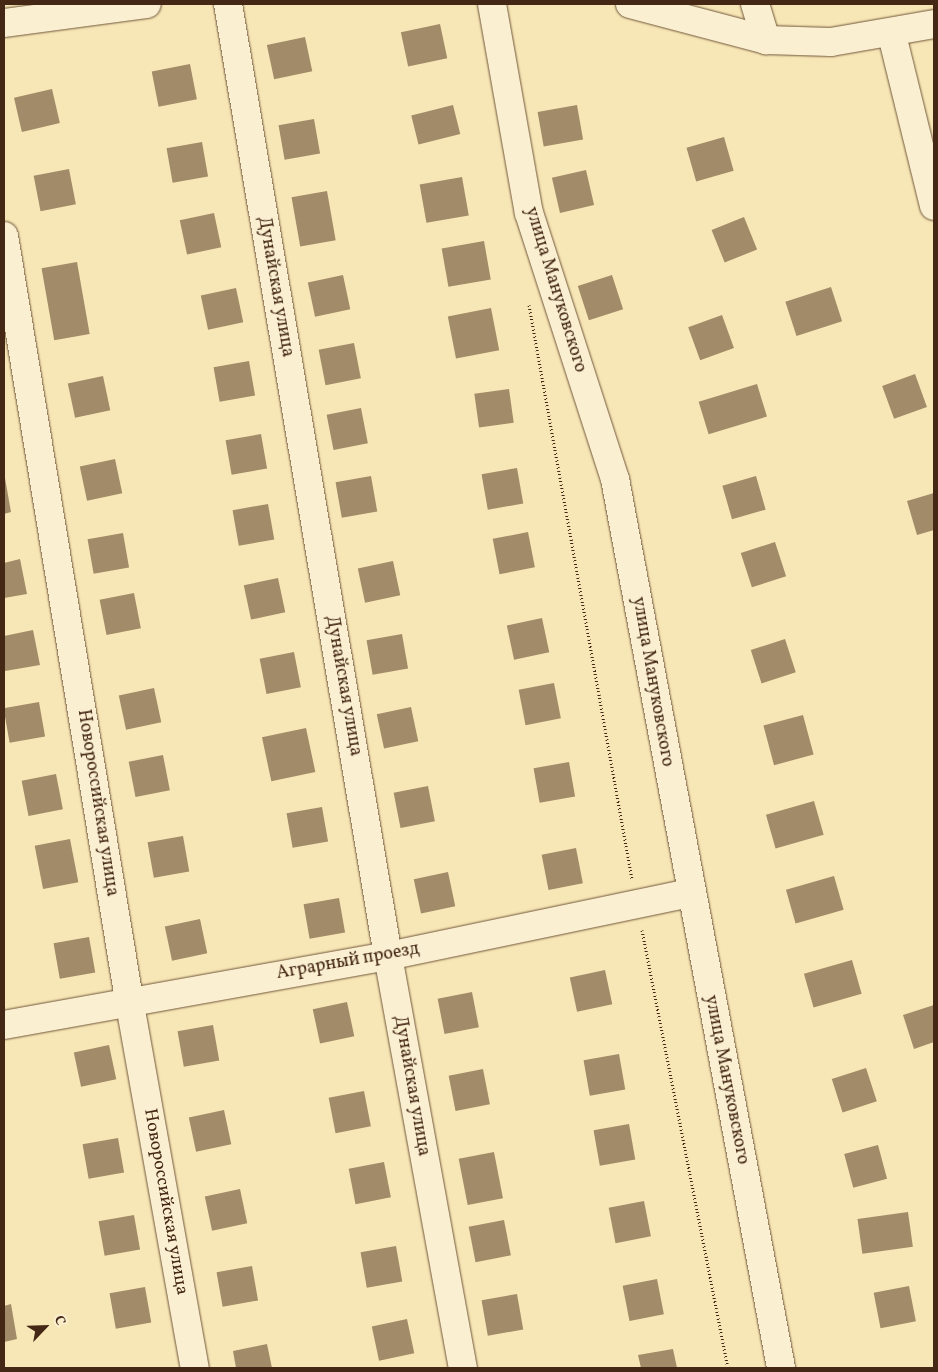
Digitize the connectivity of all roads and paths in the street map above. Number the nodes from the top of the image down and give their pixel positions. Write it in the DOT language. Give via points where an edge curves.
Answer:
graph roads {
  1 [pos="146,4"];
  2 [pos="228,4"];
  3 [pos="492,4"];
  4 [pos="630,4"];
  5 [pos="755,4"];
  6 [pos="670,10"];
  7 [pos="4,23"];
  8 [pos="934,24"];
  9 [pos="892,34"];
  10 [pos="766,40"];
  11 [pos="934,206"];
  12 [pos="4,236"];
  13 [pos="528,297"];
  14 [pos="690,893"];
  15 [pos="636,904"];
  16 [pos="388,956"];
  17 [pos="129,999"];
  18 [pos="4,1025"];
  19 [pos="195,1368"];
  20 [pos="463,1368"];
  21 [pos="728,1368"];
  22 [pos="781,1368"];
  1 -- 7 [label="street"];
  2 -- 16 [label="street, Дунайская улица"];
  3 -- 14 [label="street, улица Мануковского" via="529,213 615,479"];
  4 -- 6 [label="street"];
  5 -- 10 [label="street"];
  6 -- 10 [label="street"];
  8 -- 9 [label="street"];
  9 -- 10 [label="street" via="831,42"];
  9 -- 11 [label="street"];
  12 -- 17 [label="street, Новороссийская улица"];
  13 -- 15 [label="path"];
  14 -- 15 [label="street, Аграрный проезд"];
  14 -- 22 [label="street, улица Мануковского"];
  15 -- 16 [label="street, Аграрный проезд"];
  15 -- 21 [label="path"];
  16 -- 17 [label="street, Аграрный проезд"];
  16 -- 20 [label="street, Дунайская улица"];
  17 -- 18 [label="street, Аграрный проезд"];
  17 -- 19 [label="street, Новороссийская улица"];
}
